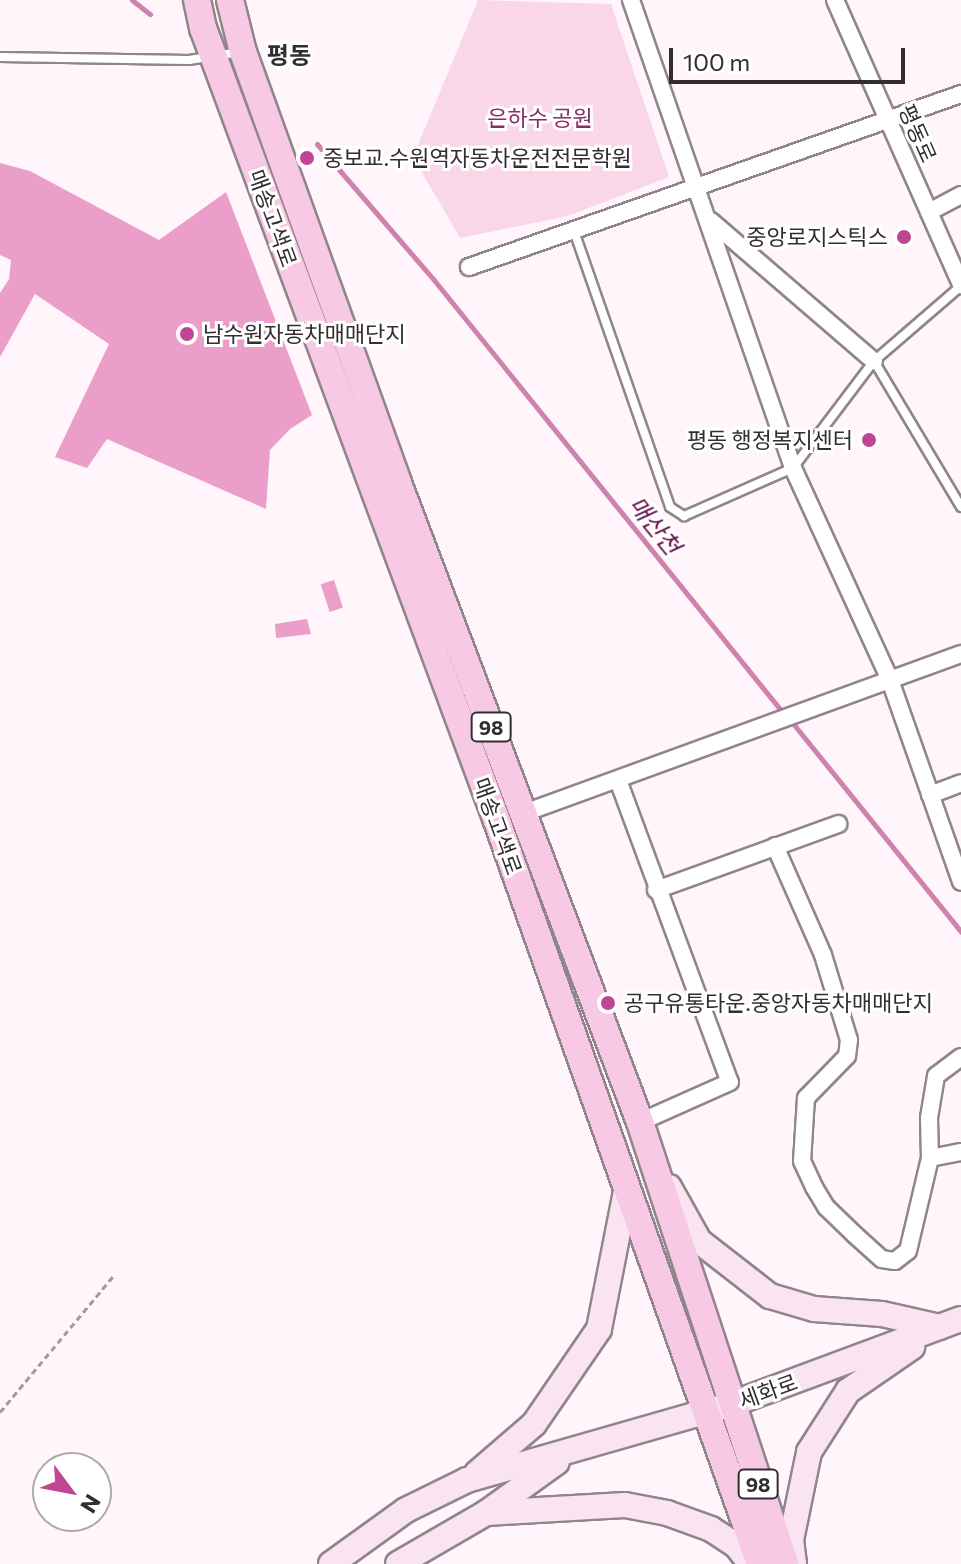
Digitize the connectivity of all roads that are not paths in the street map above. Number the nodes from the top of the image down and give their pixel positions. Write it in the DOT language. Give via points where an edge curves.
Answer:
graph roads {
  1 [pos="197,0"];
  2 [pos="230,0"];
  3 [pos="631,0"];
  4 [pos="835,0"];
  5 [pos="243,52"];
  6 [pos="213,54"];
  7 [pos="0,57"];
  8 [pos="961,94"];
  9 [pos="888,120"];
  10 [pos="699,187"];
  11 [pos="961,195"];
  12 [pos="929,212"];
  13 [pos="710,220"];
  14 [pos="574,231"];
  15 [pos="469,267"];
  16 [pos="961,285"];
  17 [pos="874,361"];
  18 [pos="793,468"];
  19 [pos="961,507"];
  20 [pos="961,654"];
  21 [pos="890,680"];
  22 [pos="618,780"];
  23 [pos="961,783"];
  24 [pos="930,795"];
  25 [pos="524,813"];
  26 [pos="497,821"];
  27 [pos="838,824"];
  28 [pos="775,846"];
  29 [pos="961,882"];
  30 [pos="656,890"];
  31 [pos="961,1057"];
  32 [pos="640,1122"];
  33 [pos="648,1151"];
  34 [pos="961,1152"];
  35 [pos="930,1158"];
  36 [pos="626,1192"];
  37 [pos="950,1323"];
  38 [pos="720,1407"];
  39 [pos="571,1452"];
  40 [pos="467,1480"];
  41 [pos="486,1513"];
  42 [pos="331,1564"];
  43 [pos="398,1564"];
  44 [pos="751,1564"];
  45 [pos="760,1564"];
  46 [pos="785,1564"];
  47 [pos="794,1564"];
  1 -- 6 [label="main road, 매송고색로"];
  2 -- 5 [label="main road, 매송고색로 / 98"];
  3 -- 10 [label="street"];
  4 -- 9 [label="street, 평동로"];
  5 -- 6 [label="lane"];
  5 -- 25 [label="main road, 매송고색로 / 98"];
  6 -- 7 [label="lane" via="189,60"];
  6 -- 26 [label="main road, 매송고색로"];
  8 -- 9 [label="street"];
  9 -- 10 [label="street"];
  9 -- 12 [label="street, 평동로"];
  10 -- 13 [label="street"];
  10 -- 14 [label="street"];
  11 -- 12 [label="street"];
  12 -- 16 [label="street, 평동로"];
  13 -- 17 [label="street"];
  13 -- 18 [label="street"];
  14 -- 15 [label="street"];
  14 -- 18 [label="lane" via="670,507 684,516"];
  16 -- 17 [label="lane"];
  17 -- 18 [label="lane"];
  17 -- 19 [label="lane"];
  18 -- 21 [label="street"];
  20 -- 21 [label="street"];
  21 -- 22 [label="street"];
  21 -- 24 [label="street"];
  22 -- 25 [label="street"];
  22 -- 30 [label="street"];
  23 -- 24 [label="street"];
  24 -- 29 [label="street"];
  25 -- 26 [label="lane"];
  25 -- 32 [label="main road, 매송고색로 / 98"];
  26 -- 36 [label="main road, 매송고색로"];
  27 -- 28 [label="street"];
  28 -- 30 [label="street"];
  28 -- 35 [label="street" via="823,955 849,1040 847,1056 806,1098 802,1161 814,1187 855,1235 882,1259 895,1261 908,1251"];
  30 -- 32 [label="street" via="730,1082"];
  31 -- 35 [label="street" via="936,1076"];
  32 -- 33 [label="main road, 매송고색로 / 98"];
  33 -- 37 [label="main road" via="699,1241 770,1296 814,1309"];
  33 -- 38 [label="main road, 매송고색로 / 98"];
  34 -- 35 [label="street"];
  36 -- 38 [label="main road, 매송고색로"];
  36 -- 40 [label="main road" via="599,1329 534,1424"];
  37 -- 38 [label="main road, 세화로"];
  37 -- 47 [label="main road" via="848,1391 809,1452 791,1540"];
  38 -- 39 [label="main road, 세화로"];
  38 -- 45 [label="main road, 매송고색로"];
  38 -- 46 [label="main road, 매송고색로 / 98"];
  39 -- 40 [label="main road, 세화로"];
  39 -- 41 [label="main road, 세화로"];
  40 -- 42 [label="main road, 세화로" via="406,1510"];
  41 -- 43 [label="main road, 세화로"];
  41 -- 44 [label="main road" via="639,1508 711,1529 736,1545"];
}
